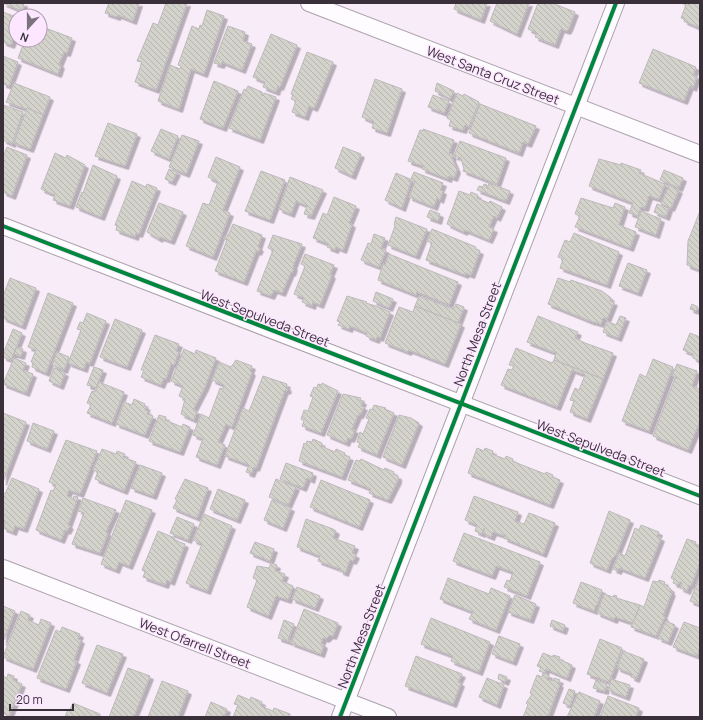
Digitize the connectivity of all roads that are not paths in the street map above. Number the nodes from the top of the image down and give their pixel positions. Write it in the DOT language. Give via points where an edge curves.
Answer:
graph roads {
  1 [pos="309,3"];
  2 [pos="616,3"];
  3 [pos="576,107"];
  4 [pos="700,154"];
  5 [pos="3,226"];
  6 [pos="460,405"];
  7 [pos="700,496"];
  8 [pos="3,568"];
  9 [pos="346,701"];
  10 [pos="340,717"];
  11 [pos="388,717"];
  1 -- 3 [label="street, West Santa Cruz Street"];
  2 -- 3 [label="street, North Mesa Street"];
  3 -- 4 [label="street, West Santa Cruz Street"];
  3 -- 6 [label="street, North Mesa Street"];
  5 -- 6 [label="street, West Sepulveda Street"];
  6 -- 7 [label="street, West Sepulveda Street"];
  6 -- 9 [label="street, North Mesa Street"];
  8 -- 9 [label="street, West Ofarrell Street"];
  9 -- 10 [label="street, North Mesa Street"];
  9 -- 11 [label="street, West Ofarrell Street"];
}
